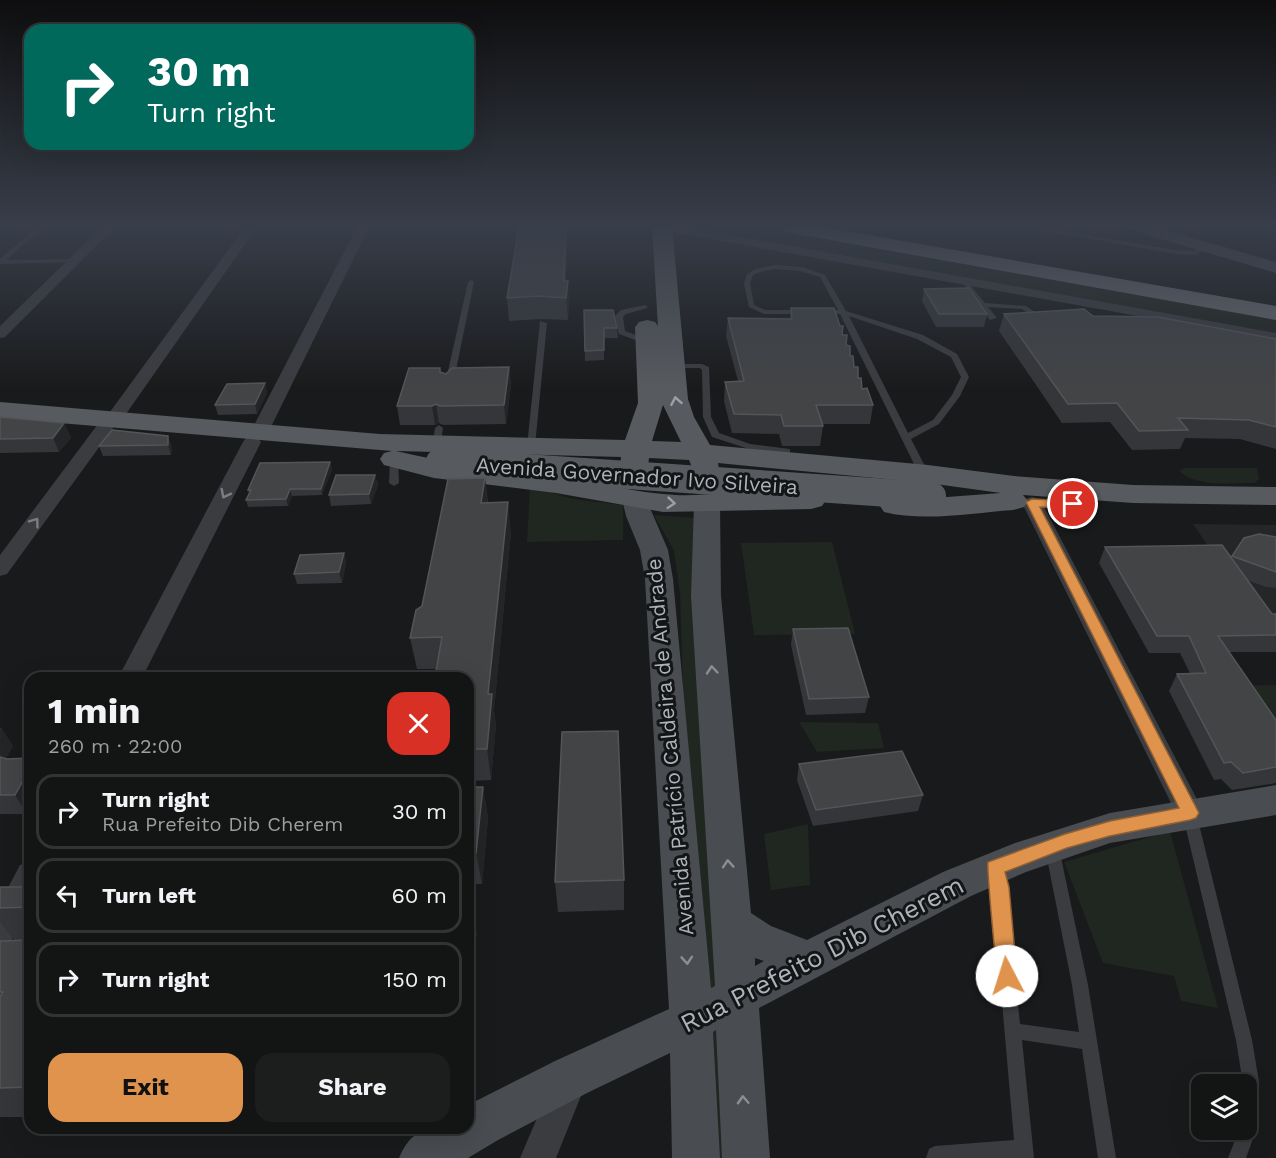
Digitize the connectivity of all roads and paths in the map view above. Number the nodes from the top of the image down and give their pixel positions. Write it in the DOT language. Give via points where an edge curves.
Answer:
graph roads {
  1 [pos="54,281"];
  2 [pos="212,281"];
  3 [pos="335,281"];
  4 [pos="644,281"];
  5 [pos="667,281"];
  6 [pos="748,281"];
  7 [pos="828,281"];
  8 [pos="964,281"];
  9 [pos="1096,281"];
  10 [pos="1157,281"];
  11 [pos="471,282"];
  12 [pos="1276,300"];
  13 [pos="982,305"];
  14 [pos="843,312"];
  15 [pos="1276,313"];
  16 [pos="993,318"];
  17 [pos="1042,320"];
  18 [pos="543,323"];
  19 [pos="0,334"];
  20 [pos="1276,337"];
  21 [pos="673,366"];
  22 [pos="448,389"];
  23 [pos="0,410"];
  24 [pos="0,419"];
  25 [pos="108,424"];
  26 [pos="255,437"];
  27 [pos="905,438"];
  28 [pos="531,446"];
  29 [pos="636,448"];
  30 [pos="787,451"];
  31 [pos="702,453"];
  32 [pos="444,456"];
  33 [pos="929,483"];
  34 [pos="1276,496"];
  35 [pos="1022,497"];
  36 [pos="635,499"];
  37 [pos="707,504"];
  38 [pos="1276,512"];
  39 [pos="0,569"];
  40 [pos="133,672"];
  41 [pos="1276,800"];
  42 [pos="1190,813"];
  43 [pos="1052,846"];
  44 [pos="995,868"];
  45 [pos="24,886"];
  46 [pos="732,922"];
  47 [pos="0,932"];
  48 [pos="810,960"];
  49 [pos="737,997"];
  50 [pos="690,1021"];
  51 [pos="1011,1032"];
  52 [pos="1089,1042"];
  53 [pos="638,1046"];
  54 [pos="571,1077"];
  55 [pos="693,1078"];
  56 [pos="474,1127"];
  57 [pos="463,1134"];
  58 [pos="1024,1153"];
  59 [pos="423,1158"];
  60 [pos="538,1158"];
  61 [pos="696,1158"];
  62 [pos="746,1158"];
  63 [pos="935,1158"];
  64 [pos="1107,1158"];
  65 [pos="1236,1158"];
  1 -- 19 [label="street"];
  2 -- 25 [label="street"];
  3 -- 26 [label="street"];
  4 -- 29 [label="main road, Avenida Patrício Caldeira de Andrade" via="651,403"];
  5 -- 21 [label="main road"];
  6 -- 14 [label="lane" via="751,306 764,312"];
  7 -- 14 [label="lane"];
  8 -- 13 [label="lane"];
  8 -- 20 [label="street"];
  9 -- 15 [label="highway"];
  10 -- 12 [label="highway"];
  11 -- 22 [label="lane"];
  13 -- 16 [label="lane"];
  13 -- 17 [label="lane" via="1024,307"];
  14 -- 27 [label="lane"];
  14 -- 27 [label="lane" via="920,337 954,356 961,370 964,377 956,396 936,422"];
  18 -- 28 [label="lane"];
  21 -- 30 [label="lane" via="706,369 707,417 715,435 749,446"];
  31 -- 21 [label="main road, one-way" via="677,410"];
  23 -- 25 [label="main road"];
  24 -- 25 [label="main road"];
  25 -- 26 [label="main road"];
  39 -- 25 [label="street, one-way"];
  26 -- 32 [label="main road" via="364,442"];
  26 -- 32 [label="main road" via="394,471 421,468"];
  26 -- 40 [label="street, one-way"];
  27 -- 33 [label="lane"];
  28 -- 29 [label="main road"];
  28 -- 32 [label="main road"];
  29 -- 31 [label="main road"];
  29 -- 36 [label="main road, Avenida Patrício Caldeira de Andrade"];
  31 -- 33 [label="main road"];
  31 -- 37 [label="main road"];
  32 -- 33 [label="main road, Avenida Governador Ivo Silveira, bridge"];
  32 -- 36 [label="main road"];
  33 -- 35 [label="main road, Avenida Governador Ivo Silveira"];
  34 -- 35 [label="main road, Avenida Governador Ivo Silveira"];
  35 -- 37 [label="main road" via="927,507 777,498"];
  35 -- 38 [label="main road, Avenida Governador Ivo Silveira"];
  35 -- 42 [label="street"];
  36 -- 37 [label="main road, one-way"];
  36 -- 50 [label="main road, Avenida Patrício Caldeira de Andrade, one-way" via="654,550 659,579"];
  46 -- 37 [label="main road, one-way" via="706,596"];
  41 -- 42 [label="main road, Rua Prefeito Dib Cherem"];
  42 -- 43 [label="main road, Rua Prefeito Dib Cherem" via="1110,828"];
  42 -- 65 [label="lane" via="1251,1082 1250,1122"];
  43 -- 44 [label="main road, Rua Prefeito Dib Cherem"];
  43 -- 52 [label="lane"];
  44 -- 48 [label="main road, Rua Prefeito Dib Cherem"];
  44 -- 51 [label="lane"];
  45 -- 47 [label="street"];
  46 -- 48 [label="main road" via="757,940"];
  46 -- 49 [label="main road"];
  48 -- 49 [label="main road, Rua Prefeito Dib Cherem"];
  49 -- 50 [label="main road, Rua Prefeito Dib Cherem"];
  62 -- 49 [label="main road, one-way"];
  50 -- 53 [label="main road, Rua Prefeito Dib Cherem"];
  50 -- 55 [label="main road, Avenida Patrício Caldeira de Andrade"];
  51 -- 52 [label="lane"];
  51 -- 58 [label="lane"];
  52 -- 64 [label="lane"];
  53 -- 54 [label="main road, Rua Prefeito Dib Cherem"];
  53 -- 55 [label="main road" via="676,1057"];
  54 -- 56 [label="main road, Rua Prefeito Dib Cherem"];
  54 -- 60 [label="street"];
  55 -- 61 [label="main road, Avenida Patrício Caldeira de Andrade"];
  57 -- 59 [label="main road, Rua Prefeito Dib Cherem"];
  58 -- 63 [label="lane"];
}
